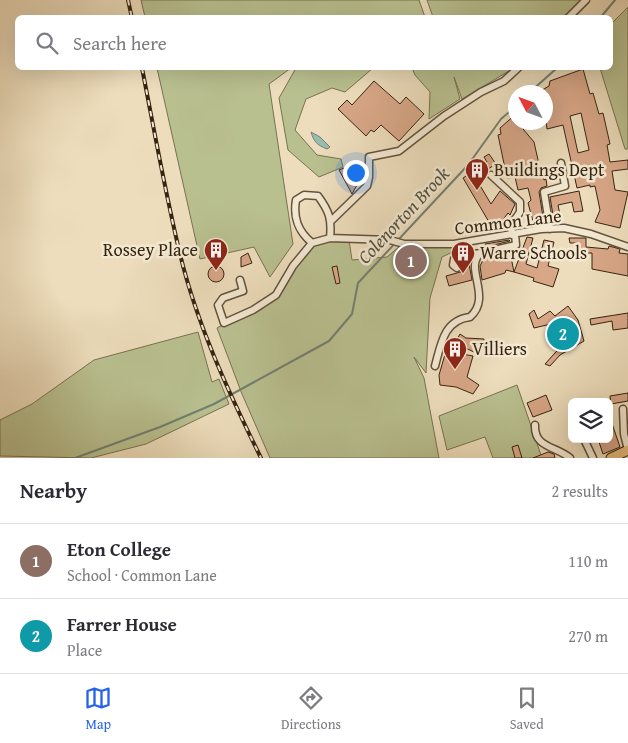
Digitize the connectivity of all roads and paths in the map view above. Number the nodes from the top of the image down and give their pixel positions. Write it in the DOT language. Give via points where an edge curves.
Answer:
graph roads {
  1 [pos="586,0"];
  2 [pos="571,15"];
  3 [pos="516,70"];
  4 [pos="561,163"];
  5 [pos="491,175"];
  6 [pos="332,220"];
  7 [pos="550,229"];
  8 [pos="514,234"];
  9 [pos="330,238"];
  10 [pos="312,243"];
  11 [pos="628,247"];
  12 [pos="481,253"];
  13 [pos="461,256"];
  14 [pos="240,280"];
  15 [pos="435,366"];
  16 [pos="623,409"];
  17 [pos="535,425"];
  18 [pos="586,443"];
  19 [pos="628,450"];
  20 [pos="570,458"];
  21 [pos="593,458"];
  22 [pos="611,458"];
  1 -- 2 [label="street"];
  3 -- 6 [label="street" via="504,81 444,116 399,151 369,157 367,186"];
  4 -- 7 [label="street" via="565,186 544,192"];
  5 -- 8 [label="street" via="520,202 520,212 510,227"];
  6 -- 9 [label="street"];
  6 -- 10 [label="street" via="318,196 304,195 296,200 297,227"];
  7 -- 8 [label="street, Common Lane"];
  7 -- 11 [label="street, Common Lane" via="577,230"];
  8 -- 9 [label="street, Common Lane" via="454,244"];
  8 -- 12 [label="street" via="516,246"];
  9 -- 10 [label="street"];
  10 -- 14 [label="street" via="293,266 276,295 224,323 218,305 222,298 244,291"];
  12 -- 13 [label="street"];
  12 -- 15 [label="street" via="474,264 479,286 477,307 470,317 456,320 448,329"];
  16 -- 19 [label="street"];
  17 -- 20 [label="street" via="535,432 544,446"];
  18 -- 21 [label="street"];
  19 -- 22 [label="main road"];
}
